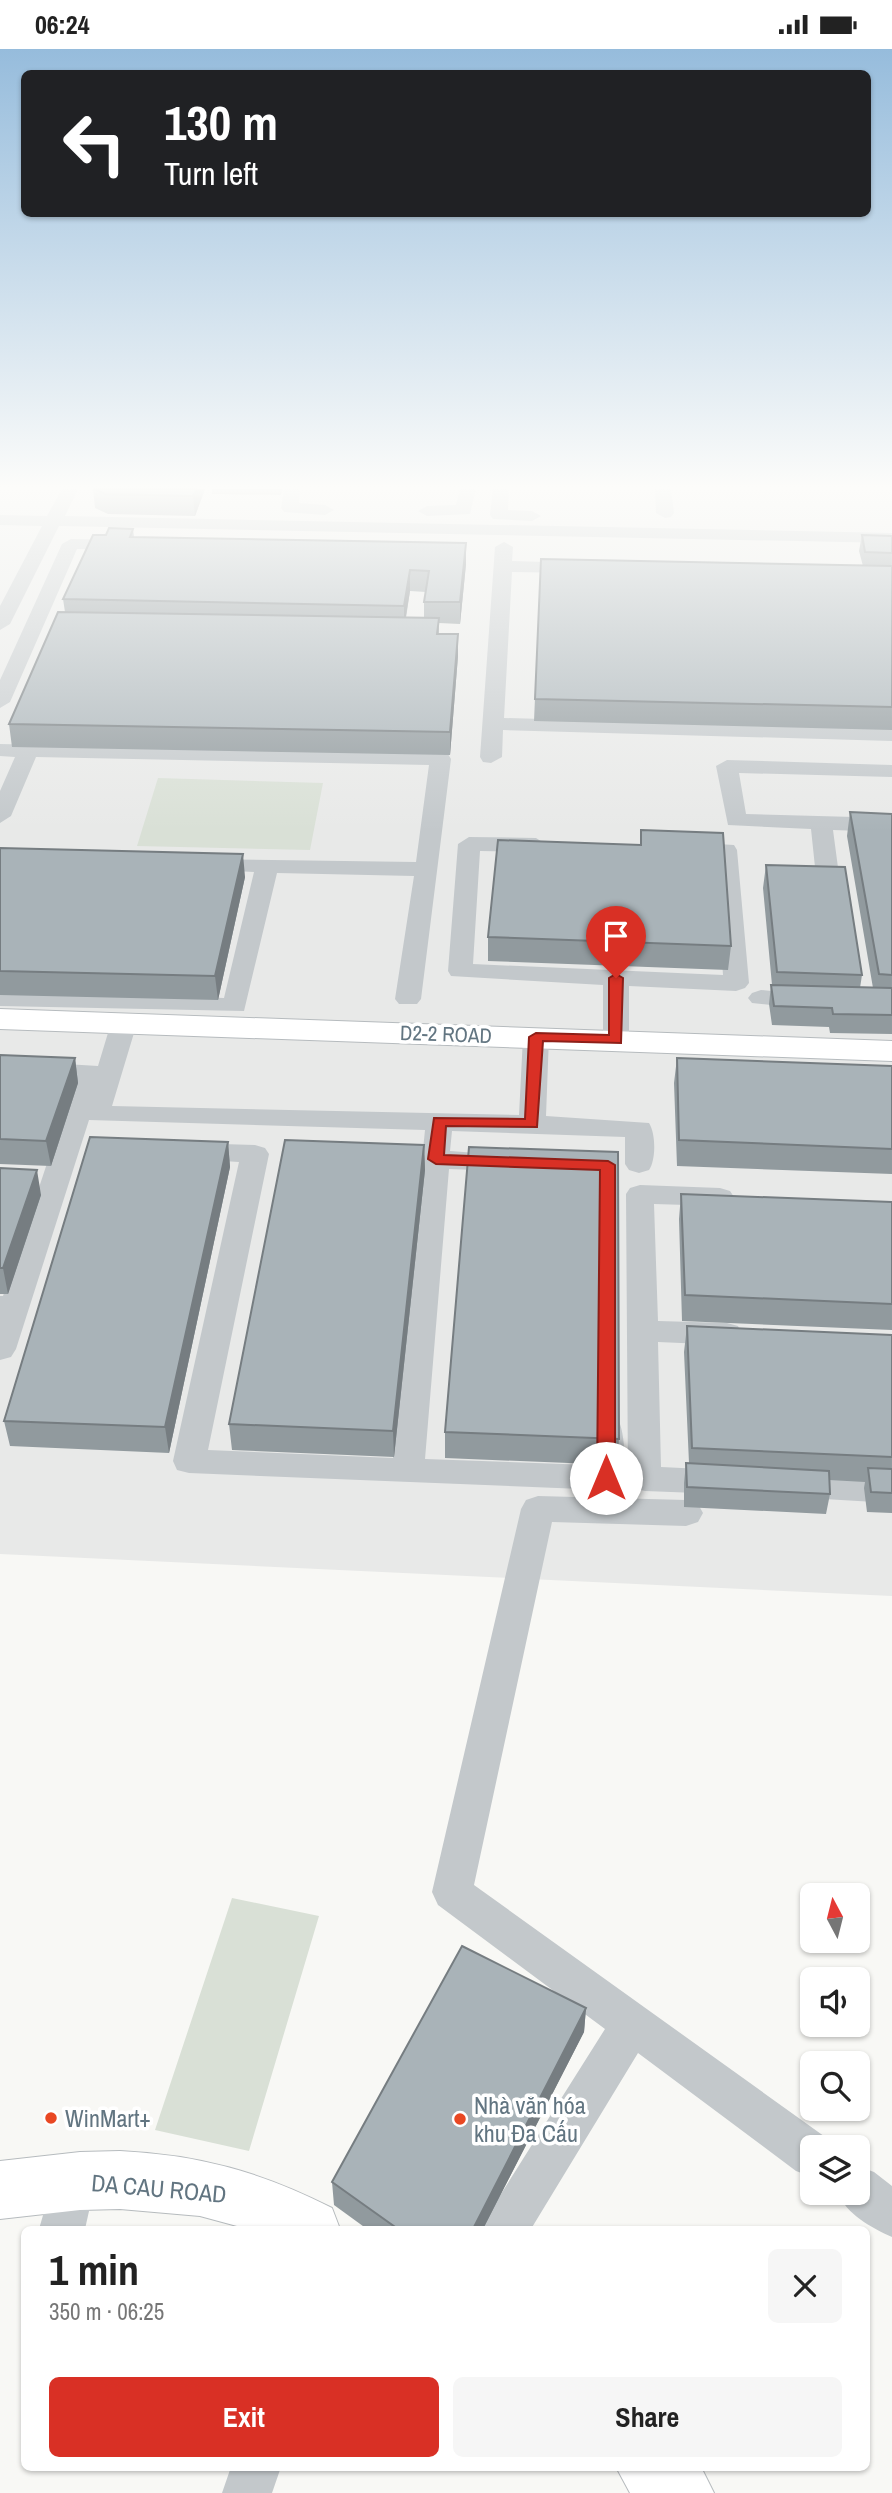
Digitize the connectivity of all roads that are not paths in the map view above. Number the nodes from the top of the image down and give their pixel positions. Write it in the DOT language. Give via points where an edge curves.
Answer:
graph roads {
  1 [pos="51,603"];
  2 [pos="501,603"];
  3 [pos="0,702"];
  4 [pos="494,724"];
  5 [pos="892,735"];
  6 [pos="0,750"];
  7 [pos="28,751"];
  8 [pos="491,757"];
  9 [pos="892,771"];
  10 [pos="0,817"];
  11 [pos="821,823"];
  12 [pos="892,825"];
  13 [pos="564,846"];
  14 [pos="658,848"];
  15 [pos="183,864"];
  16 [pos="267,865"];
  17 [pos="426,869"];
  18 [pos="835,934"];
  19 [pos="616,978"];
  20 [pos="0,998"];
  21 [pos="761,998"];
  22 [pos="408,999"];
  23 [pos="829,1002"];
  24 [pos="0,1019"];
  25 [pos="124,1023"];
  26 [pos="536,1037"];
  27 [pos="616,1040"];
  28 [pos="892,1051"];
  29 [pos="0,1069"];
  30 [pos="439,1122"];
  31 [pos="532,1124"];
  32 [pos="164,1151"];
  33 [pos="394,1158"];
  34 [pos="436,1159"];
  35 [pos="528,1163"];
  36 [pos="639,1164"];
  37 [pos="23,1178"];
  38 [pos="56,1179"];
  39 [pos="746,1198"];
  40 [pos="7,1306"];
  41 [pos="642,1331"];
  42 [pos="753,1335"];
  43 [pos="0,1349"];
  44 [pos="607,1397"];
  45 [pos="408,1471"];
  46 [pos="892,1490"];
  47 [pos="686,1514"];
  48 [pos="633,2023"];
  49 [pos="800,2146"];
  50 [pos="0,2190"];
  51 [pos="870,2197"];
  52 [pos="68,2205"];
  53 [pos="892,2214"];
  54 [pos="305,2226"];
  55 [pos="507,2226"];
  56 [pos="255,2471"];
  57 [pos="653,2471"];
  58 [pos="247,2493"];
  59 [pos="682,2493"];
  1 -- 3 [label="street"];
  2 -- 4 [label="street"];
  4 -- 5 [label="street"];
  4 -- 8 [label="street"];
  6 -- 7 [label="street"];
  7 -- 10 [label="street"];
  7 -- 17 [label="street" via="440,759"];
  9 -- 11 [label="street" via="727,766 736,820"];
  11 -- 12 [label="street"];
  11 -- 18 [label="street"];
  13 -- 19 [label="street" via="469,844 460,971"];
  14 -- 19 [label="street" via="726,850 736,983"];
  15 -- 16 [label="street"];
  16 -- 17 [label="street"];
  16 -- 20 [label="street" via="235,1006"];
  17 -- 22 [label="street"];
  19 -- 27 [label="street"];
  21 -- 23 [label="street"];
  24 -- 25 [label="main road, D2-2 ROAD"];
  25 -- 26 [label="main road, D2-2 ROAD"];
  25 -- 30 [label="street" via="96,1114"];
  26 -- 27 [label="main road, D2-2 ROAD"];
  26 -- 31 [label="street"];
  27 -- 28 [label="main road, D2-2 ROAD"];
  29 -- 38 [label="street" via="91,1072"];
  30 -- 31 [label="street"];
  30 -- 34 [label="street"];
  31 -- 36 [label="street" via="639,1129"];
  32 -- 45 [label="street" via="269,1154 190,1461"];
  33 -- 34 [label="street"];
  34 -- 35 [label="street"];
  34 -- 45 [label="street"];
  37 -- 38 [label="street"];
  38 -- 40 [label="street"];
  39 -- 41 [label="street" via="640,1193"];
  40 -- 43 [label="street"];
  41 -- 42 [label="street"];
  41 -- 46 [label="street" via="645,1479"];
  44 -- 45 [label="street" via="606,1478"];
  47 -- 48 [label="street" via="538,1509 452,1892"];
  48 -- 49 [label="street"];
  48 -- 55 [label="street"];
  50 -- 52 [label="main road, DA CAU ROAD"];
  51 -- 53 [label="street"];
  52 -- 54 [label="main road, DA CAU ROAD" via="129,2180 232,2193"];
  56 -- 58 [label="street"];
  57 -- 59 [label="main road"];
}
